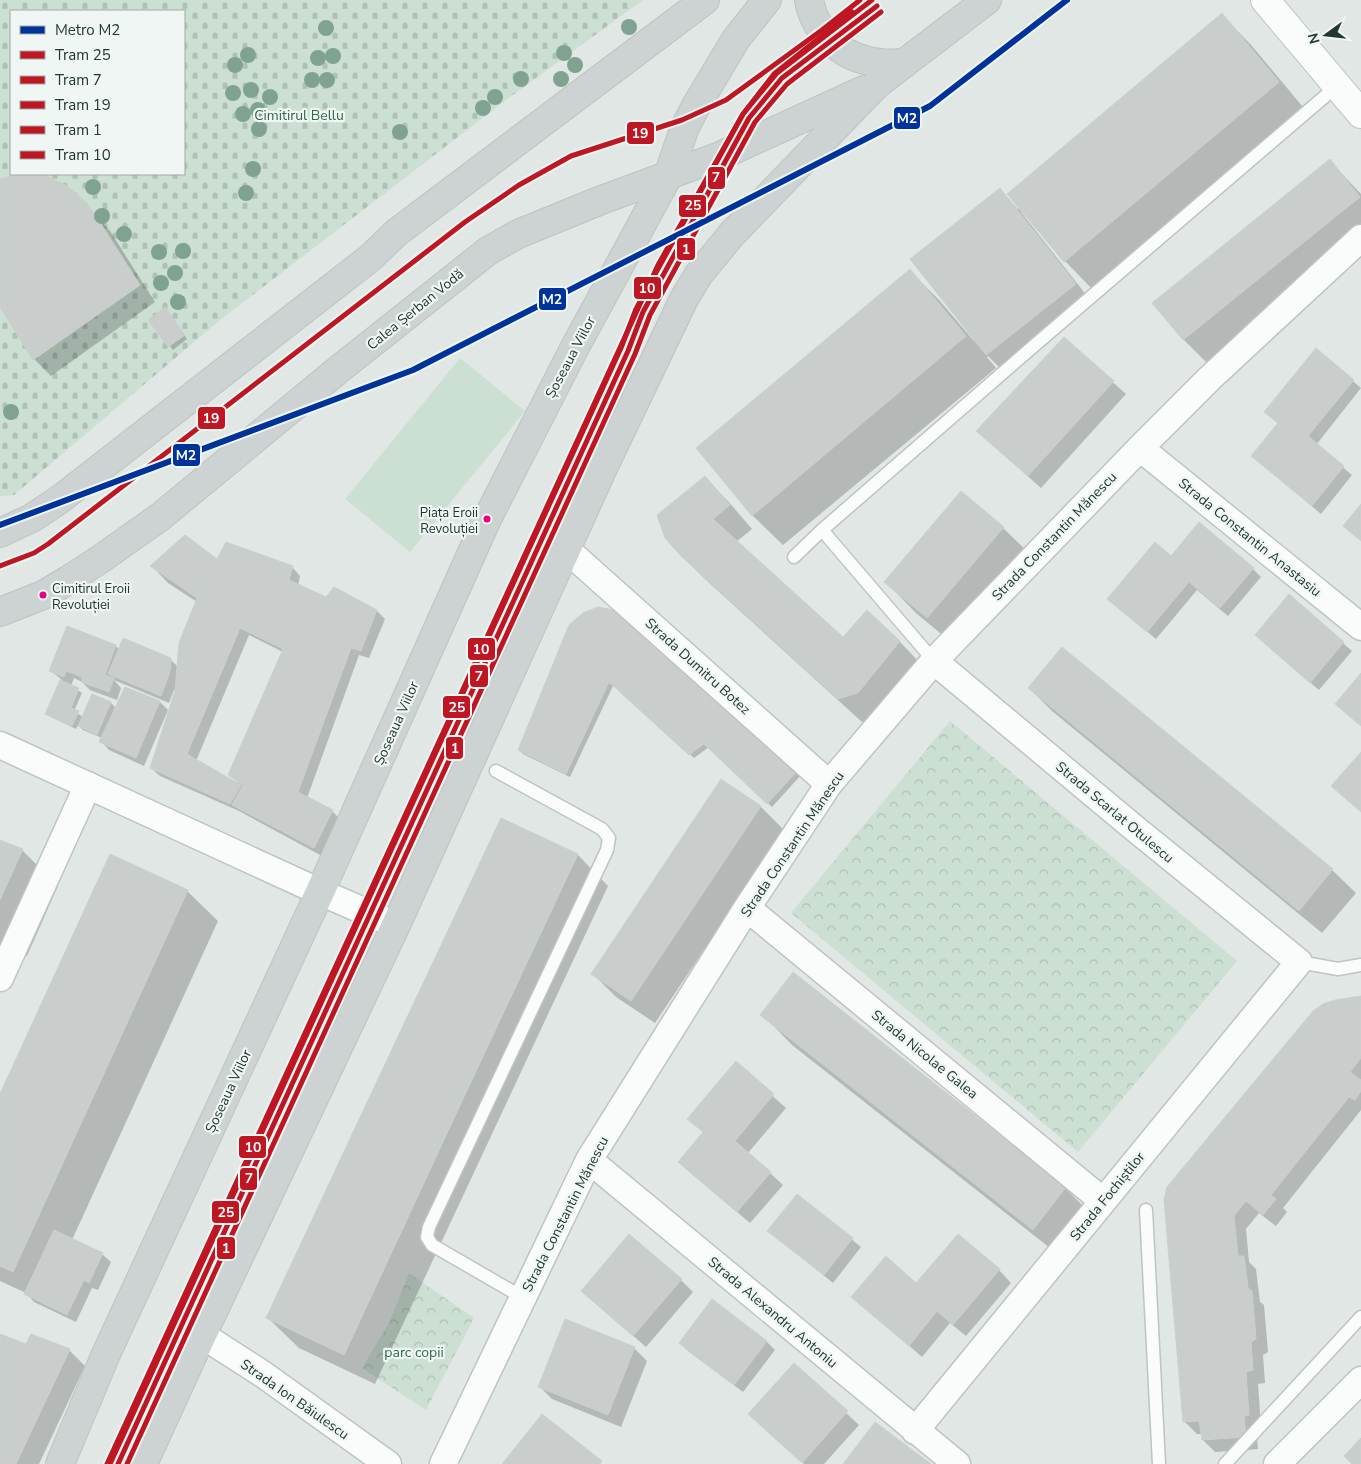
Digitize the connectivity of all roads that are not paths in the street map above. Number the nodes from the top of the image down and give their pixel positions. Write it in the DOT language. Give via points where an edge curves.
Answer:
graph roads {
  1 [pos="705,0"];
  2 [pos="767,0"];
  3 [pos="809,0"];
  4 [pos="987,0"];
  5 [pos="1266,0"];
  6 [pos="904,63"];
  7 [pos="877,84"];
  8 [pos="1337,86"];
  9 [pos="1361,114"];
  10 [pos="668,176"];
  11 [pos="1361,238"];
  12 [pos="1140,448"];
  13 [pos="822,530"];
  14 [pos="0,533"];
  15 [pos="566,549"];
  16 [pos="794,557"];
  17 [pos="0,612"];
  18 [pos="1361,627"];
  19 [pos="934,660"];
  20 [pos="0,745"];
  21 [pos="496,771"];
  22 [pos="830,784"];
  23 [pos="88,785"];
  24 [pos="320,892"];
  25 [pos="747,908"];
  26 [pos="396,925"];
  27 [pos="1298,962"];
  28 [pos="1361,965"];
  29 [pos="0,978"];
  30 [pos="590,1160"];
  31 [pos="1104,1200"];
  32 [pos="1146,1210"];
  33 [pos="522,1297"];
  34 [pos="1361,1316"];
  35 [pos="202,1335"];
  36 [pos="1361,1380"];
  37 [pos="915,1431"];
  38 [pos="60,1464"];
  39 [pos="143,1464"];
  40 [pos="388,1464"];
  41 [pos="443,1464"];
  42 [pos="957,1464"];
  43 [pos="1158,1464"];
  44 [pos="1225,1464"];
  45 [pos="1277,1464"];
  1 -- 14 [label="main road" via="396,233 370,258 59,500 32,518"];
  2 -- 10 [label="main road, Șoseaua Viilor" via="709,82 685,127"];
  3 -- 6 [label="main road" via="816,22 837,46 865,60 884,64"];
  4 -- 6 [label="main road"];
  5 -- 8 [label="main road"];
  6 -- 7 [label="main road"];
  7 -- 10 [label="main road, Calea Șerban Vodă" via="720,156"];
  7 -- 15 [label="main road" via="732,234 699,274 684,299"];
  8 -- 9 [label="main road"];
  8 -- 13 [label="lane"];
  10 -- 17 [label="main road, Calea Șerban Vodă" via="518,234 488,252 160,517 70,579 43,595"];
  10 -- 24 [label="main road, Șoseaua Viilor" via="575,347 487,520"];
  11 -- 12 [label="street, Strada Constantin Mănescu" via="1210,378"];
  12 -- 18 [label="street, Strada Constantin Anastasiu"];
  12 -- 19 [label="street, Strada Constantin Mănescu"];
  13 -- 16 [label="lane"];
  13 -- 19 [label="lane"];
  15 -- 22 [label="street, Strada Dumitru Botez"];
  15 -- 26 [label="main road"];
  19 -- 22 [label="street, Strada Constantin Mănescu"];
  19 -- 27 [label="street, Strada Scarlat Otulescu"];
  20 -- 23 [label="street"];
  21 -- 33 [label="lane" via="602,829 609,838 607,850 429,1227 427,1238 432,1245"];
  22 -- 25 [label="street, Strada Constantin Mănescu"];
  23 -- 24 [label="street"];
  23 -- 29 [label="street"];
  24 -- 26 [label="street"];
  24 -- 38 [label="main road, Șoseaua Viilor" via="106,1354"];
  25 -- 30 [label="street, Strada Constantin Mănescu"];
  25 -- 31 [label="street, Strada Nicolae Galea"];
  26 -- 35 [label="main road"];
  27 -- 28 [label="lane" via="1338,969"];
  27 -- 31 [label="street, Strada Fochiștilor"];
  30 -- 33 [label="street, Strada Constantin Mănescu"];
  30 -- 37 [label="street, Strada Alexandru Antoniu"];
  31 -- 37 [label="street, Strada Fochiștilor"];
  32 -- 43 [label="lane"];
  33 -- 41 [label="street, Strada Constantin Mănescu"];
  34 -- 44 [label="lane"];
  35 -- 39 [label="main road"];
  35 -- 40 [label="street, Strada Ion Băiulescu"];
  36 -- 45 [label="street"];
  37 -- 42 [label="street, Strada Alexandru Antoniu"];
}
